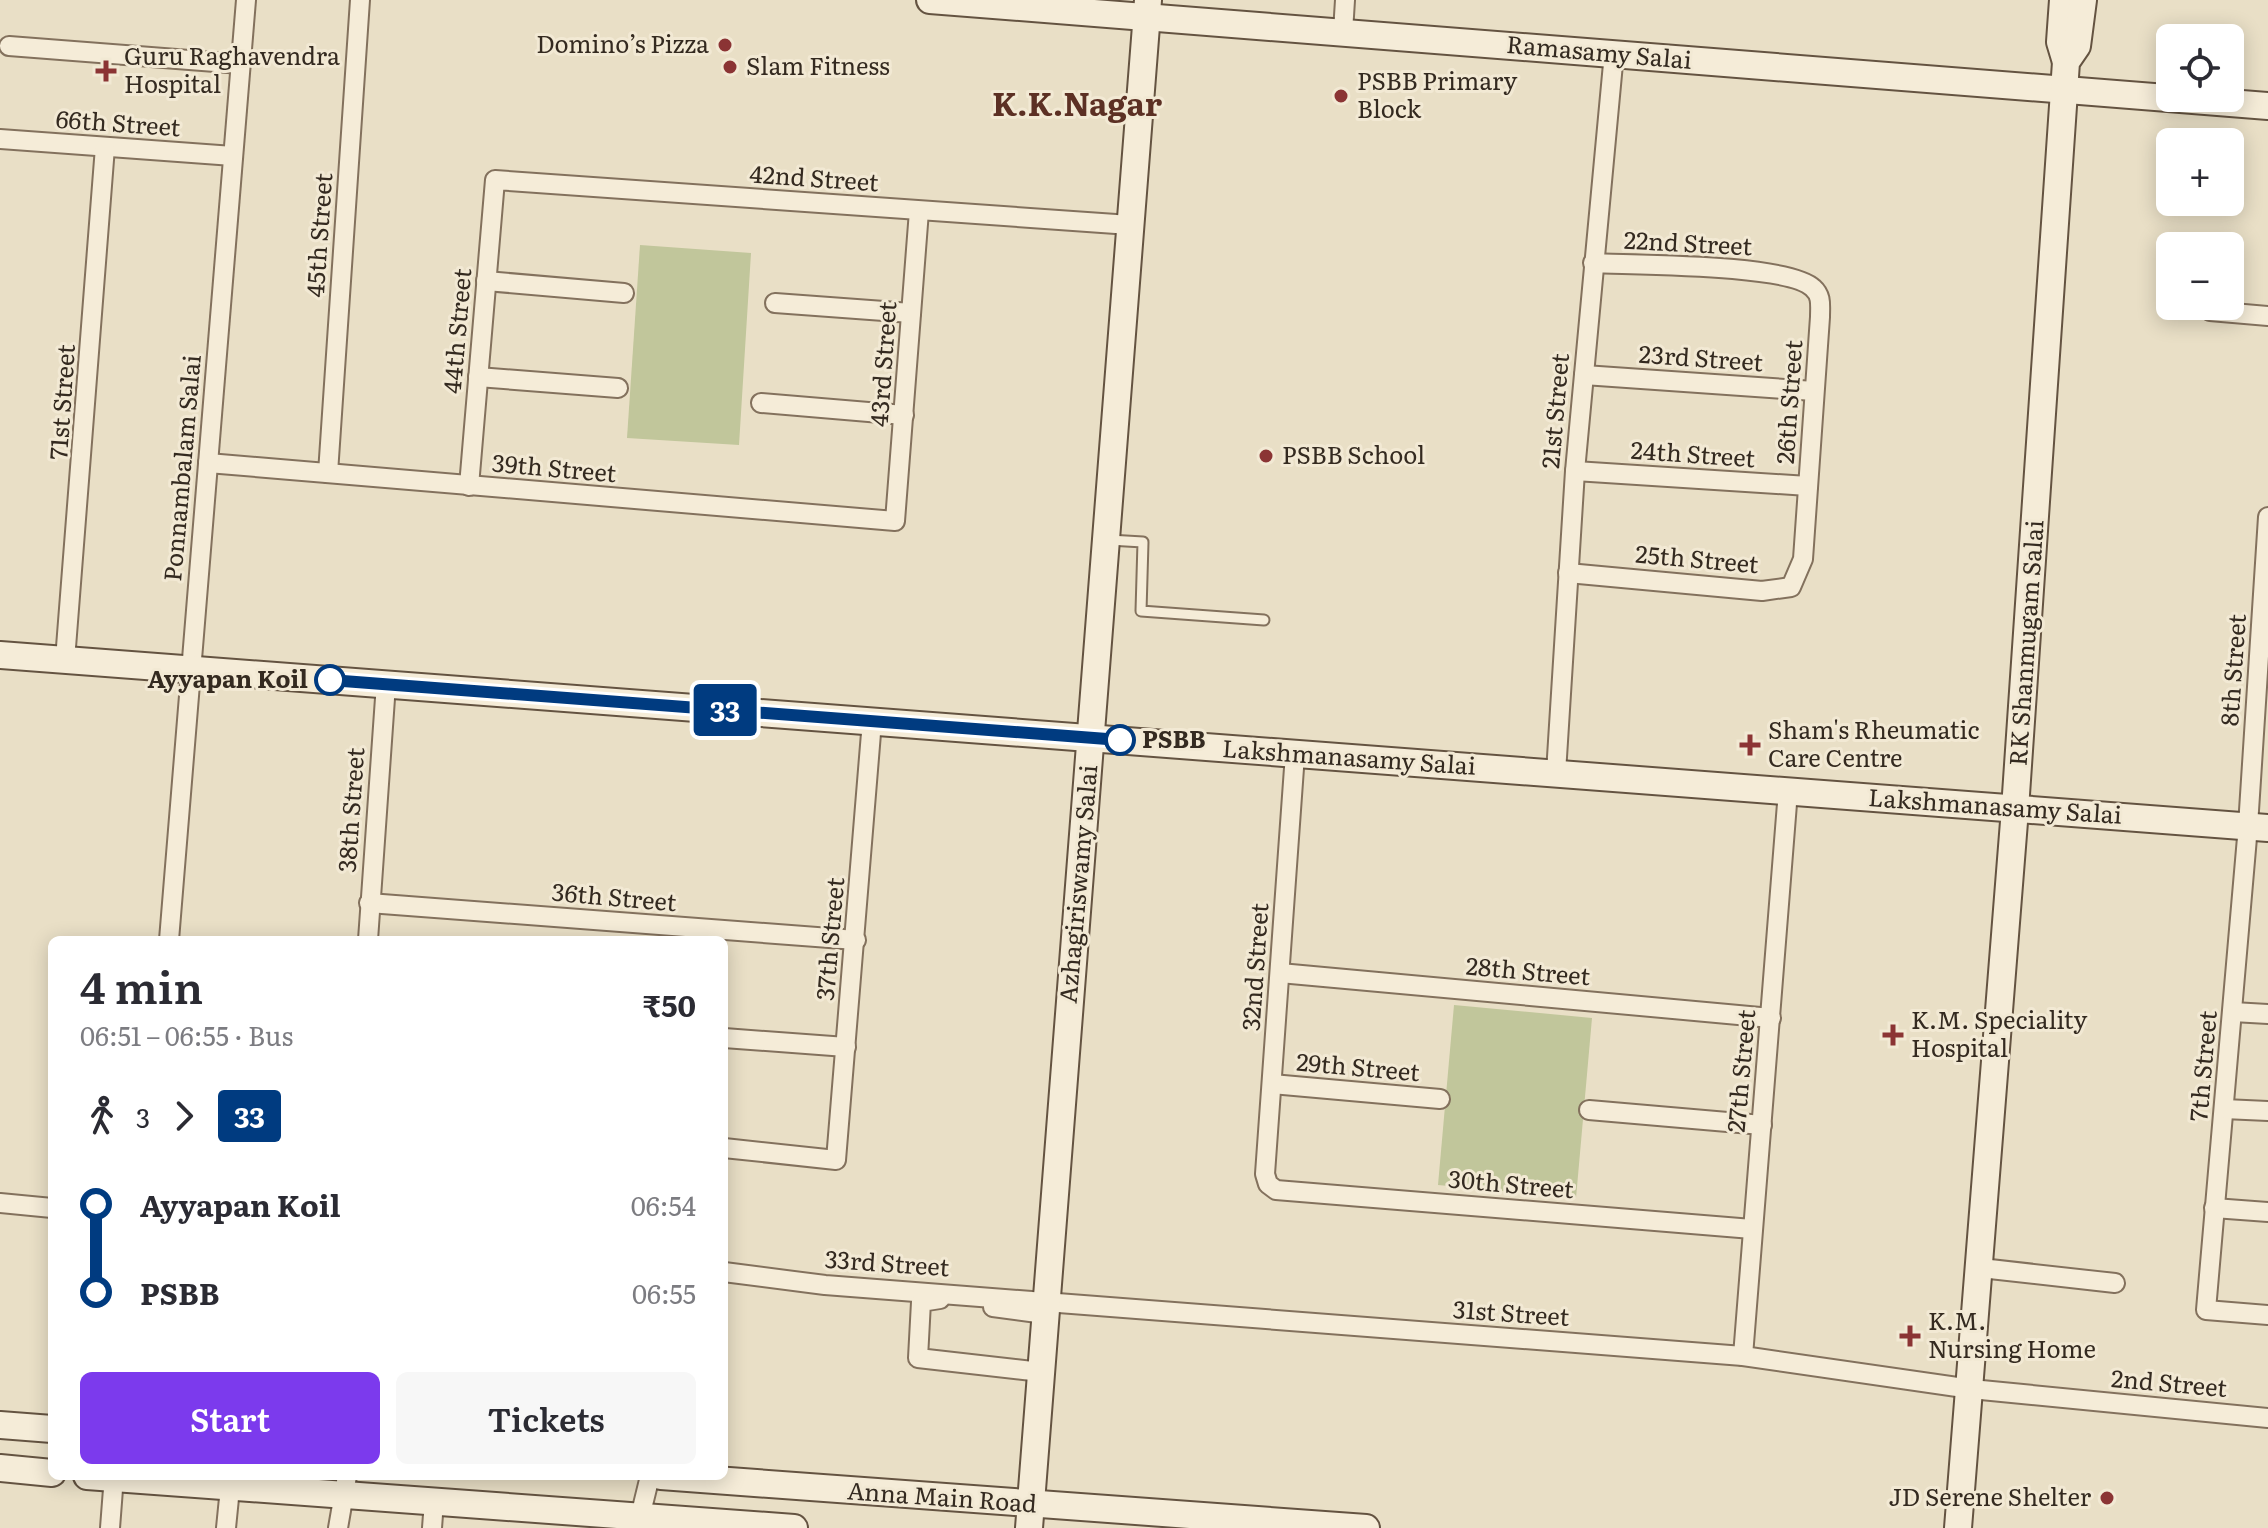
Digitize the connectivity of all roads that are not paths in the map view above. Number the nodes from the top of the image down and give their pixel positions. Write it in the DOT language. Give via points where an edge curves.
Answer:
graph roads {
  1 [pos="246,0"];
  2 [pos="360,0"];
  3 [pos="1345,0"];
  4 [pos="2063,0"];
  5 [pos="2083,0"];
  6 [pos="945,1"];
  7 [pos="1147,8"];
  8 [pos="1343,32"];
  9 [pos="9,46"];
  10 [pos="1614,53"];
  11 [pos="2066,62"];
  12 [pos="241,64"];
  13 [pos="2066,92"];
  14 [pos="2268,106"];
  15 [pos="0,139"];
  16 [pos="105,147"];
  17 [pos="233,156"];
  18 [pos="495,180"];
  19 [pos="919,211"];
  20 [pos="1130,225"];
  21 [pos="1593,263"];
  22 [pos="1779,273"];
  23 [pos="486,281"];
  24 [pos="624,293"];
  25 [pos="775,303"];
  26 [pos="911,313"];
  27 [pos="2244,314"];
  28 [pos="2268,316"];
  29 [pos="1584,375"];
  30 [pos="478,377"];
  31 [pos="618,388"];
  32 [pos="1814,391"];
  33 [pos="761,403"];
  34 [pos="904,415"];
  35 [pos="208,463"];
  36 [pos="1575,471"];
  37 [pos="328,473"];
  38 [pos="469,486"];
  39 [pos="1808,486"];
  40 [pos="2268,519"];
  41 [pos="895,521"];
  42 [pos="1106,540"];
  43 [pos="1803,559"];
  44 [pos="1568,573"];
  45 [pos="1264,620"];
  46 [pos="2265,624"];
  47 [pos="0,655"];
  48 [pos="65,660"];
  49 [pos="190,669"];
  50 [pos="386,684"];
  51 [pos="872,721"];
  52 [pos="1091,738"];
  53 [pos="1295,754"];
  54 [pos="1556,773"];
  55 [pos="1788,791"];
  56 [pos="2015,809"];
  57 [pos="2258,827"];
  58 [pos="369,903"];
  59 [pos="679,934"];
  60 [pos="169,936"];
  61 [pos="368,936"];
  62 [pos="856,940"];
  63 [pos="1280,973"];
  64 [pos="2233,1012"];
  65 [pos="2268,1014"];
  66 [pos="1771,1018"];
  67 [pos="728,1038"];
  68 [pos="846,1047"];
  69 [pos="1272,1084"];
  70 [pos="1440,1099"];
  71 [pos="2224,1109"];
  72 [pos="1589,1110"];
  73 [pos="2268,1111"];
  74 [pos="1762,1125"];
  75 [pos="728,1148"];
  76 [pos="1268,1184"];
  77 [pos="0,1203"];
  78 [pos="48,1208"];
  79 [pos="2214,1208"];
  80 [pos="2268,1212"];
  81 [pos="1752,1229"];
  82 [pos="1981,1268"];
  83 [pos="728,1273"];
  84 [pos="2115,1283"];
  85 [pos="1046,1307"];
  86 [pos="2268,1315"];
  87 [pos="1743,1356"];
  88 [pos="1041,1372"];
  89 [pos="1971,1389"];
  90 [pos="2268,1418"];
  91 [pos="0,1425"];
  92 [pos="48,1429"];
  93 [pos="0,1468"];
  94 [pos="48,1473"];
  95 [pos="105,1480"];
  96 [pos="139,1480"];
  97 [pos="649,1480"];
  98 [pos="698,1480"];
  99 [pos="346,1484"];
  100 [pos="230,1488"];
  101 [pos="434,1501"];
  102 [pos="1029,1516"];
  103 [pos="530,1518"];
  104 [pos="638,1522"];
  105 [pos="714,1525"];
  106 [pos="110,1528"];
  107 [pos="226,1528"];
  108 [pos="338,1528"];
  109 [pos="432,1528"];
  110 [pos="794,1528"];
  111 [pos="1366,1528"];
  112 [pos="1958,1528"];
  1 -- 12 [label="street, Ponnambalam Salai"];
  2 -- 37 [label="street, 45th Street"];
  3 -- 8 [label="street"];
  4 -- 11 [label="street" via="2060,42"];
  5 -- 11 [label="street, RK Shanmugam Salai" via="2077,46"];
  6 -- 7 [label="street, Ramasamy Salai"];
  7 -- 8 [label="street, Ramasamy Salai"];
  7 -- 20 [label="street, Azhagiriswamy Salai"];
  8 -- 10 [label="street, Ramasamy Salai"];
  9 -- 12 [label="street"];
  10 -- 13 [label="street, Ramasamy Salai"];
  10 -- 21 [label="street, 21st Street"];
  11 -- 13 [label="street, RK Shanmugam Salai"];
  12 -- 17 [label="street, Ponnambalam Salai"];
  13 -- 14 [label="street, Ramasamy Salai"];
  13 -- 56 [label="street, RK Shanmugam Salai"];
  15 -- 16 [label="street, 66th Street"];
  16 -- 17 [label="street, 66th Street"];
  16 -- 48 [label="street, 71st Street"];
  17 -- 35 [label="street, Ponnambalam Salai"];
  18 -- 19 [label="street, 42nd Street"];
  18 -- 23 [label="street, 44th Street"];
  19 -- 20 [label="street, 42nd Street"];
  19 -- 26 [label="street, 43rd Street"];
  20 -- 42 [label="street, Azhagiriswamy Salai"];
  21 -- 22 [label="street, 22nd Street"];
  21 -- 29 [label="street, 21st Street"];
  22 -- 32 [label="street, 26th Street" via="1812,286 1820,298"];
  23 -- 24 [label="street"];
  23 -- 30 [label="street, 44th Street"];
  25 -- 26 [label="street"];
  26 -- 34 [label="street, 43rd Street"];
  27 -- 28 [label="street"];
  29 -- 32 [label="street, 23rd Street"];
  29 -- 36 [label="street, 21st Street"];
  30 -- 31 [label="street"];
  30 -- 38 [label="street, 44th Street"];
  32 -- 39 [label="street, 26th Street"];
  33 -- 34 [label="street"];
  34 -- 41 [label="street, 43rd Street"];
  35 -- 37 [label="street, 39th Street"];
  35 -- 49 [label="street, Ponnambalam Salai"];
  36 -- 39 [label="street, 24th Street"];
  36 -- 44 [label="street, 21st Street"];
  37 -- 38 [label="street, 39th Street"];
  38 -- 41 [label="street, 39th Street"];
  39 -- 43 [label="street, 26th Street"];
  40 -- 46 [label="street, 8th Street"];
  42 -- 45 [label="lane" via="1143,542 1141,611"];
  42 -- 52 [label="street, Azhagiriswamy Salai"];
  43 -- 44 [label="street, 25th Street" via="1791,587 1762,591"];
  44 -- 54 [label="street, 21st Street"];
  46 -- 57 [label="street, 8th Street"];
  47 -- 48 [label="street, Lakshmanasamy Salai"];
  48 -- 49 [label="street, Lakshmanasamy Salai"];
  49 -- 50 [label="street, Lakshmanasamy Salai"];
  49 -- 60 [label="street, Ponnambalam Salai"];
  50 -- 51 [label="street, Lakshmanasamy Salai"];
  50 -- 58 [label="street, 38th Street"];
  51 -- 52 [label="street, Lakshmanasamy Salai"];
  51 -- 62 [label="street, 37th Street"];
  52 -- 53 [label="street, Lakshmanasamy Salai"];
  52 -- 85 [label="street, Azhagiriswamy Salai"];
  53 -- 54 [label="street, Lakshmanasamy Salai"];
  53 -- 63 [label="street, 32nd Street"];
  54 -- 55 [label="street, Lakshmanasamy Salai"];
  55 -- 56 [label="street, Lakshmanasamy Salai"];
  55 -- 66 [label="street, 27th Street"];
  56 -- 57 [label="street, Lakshmanasamy Salai"];
  56 -- 82 [label="street, RK Shanmugam Salai"];
  57 -- 64 [label="street, 7th Street"];
  58 -- 59 [label="street, 36th Street"];
  58 -- 61 [label="street, 38th Street"];
  59 -- 62 [label="street, 36th Street"];
  62 -- 68 [label="street, 37th Street"];
  63 -- 66 [label="street, 28th Street"];
  63 -- 69 [label="street, 32nd Street"];
  64 -- 65 [label="street"];
  64 -- 71 [label="street, 7th Street"];
  66 -- 74 [label="street, 27th Street"];
  67 -- 68 [label="street"];
  68 -- 75 [label="street, 37th Street" via="836,1160"];
  69 -- 70 [label="street, 29th Street"];
  69 -- 76 [label="street, 32nd Street"];
  71 -- 73 [label="street"];
  71 -- 79 [label="street, 7th Street"];
  72 -- 74 [label="street"];
  74 -- 81 [label="street, 27th Street"];
  76 -- 81 [label="street, 30th Street" via="1276,1190"];
  77 -- 78 [label="street"];
  79 -- 80 [label="street"];
  79 -- 86 [label="street, 7th Street" via="2206,1310"];
  81 -- 87 [label="street, 27th Street"];
  82 -- 84 [label="street"];
  82 -- 89 [label="street, RK Shanmugam Salai"];
  83 -- 85 [label="street, 33rd Street"];
  85 -- 87 [label="street, 31st Street"];
  85 -- 88 [label="street, Azhagiriswamy Salai"];
  85 -- 88 [label="street" via="930,1298 920,1306 920,1360"];
  87 -- 89 [label="street, 31st Street"];
  88 -- 102 [label="street, Azhagiriswamy Salai"];
  89 -- 90 [label="street, 2nd Street"];
  89 -- 112 [label="street, RK Shanmugam Salai"];
  91 -- 92 [label="street"];
  93 -- 94 [label="street"];
  95 -- 106 [label="street"];
  96 -- 100 [label="street"];
  97 -- 104 [label="street"];
  98 -- 102 [label="street, Anna Main Road"];
  99 -- 100 [label="street"];
  99 -- 101 [label="street"];
  99 -- 108 [label="street"];
  100 -- 107 [label="street"];
  101 -- 103 [label="street"];
  101 -- 109 [label="street"];
  102 -- 111 [label="street, Anna Main Road"];
  103 -- 104 [label="street"];
  104 -- 105 [label="street"];
  105 -- 110 [label="street"];
}
